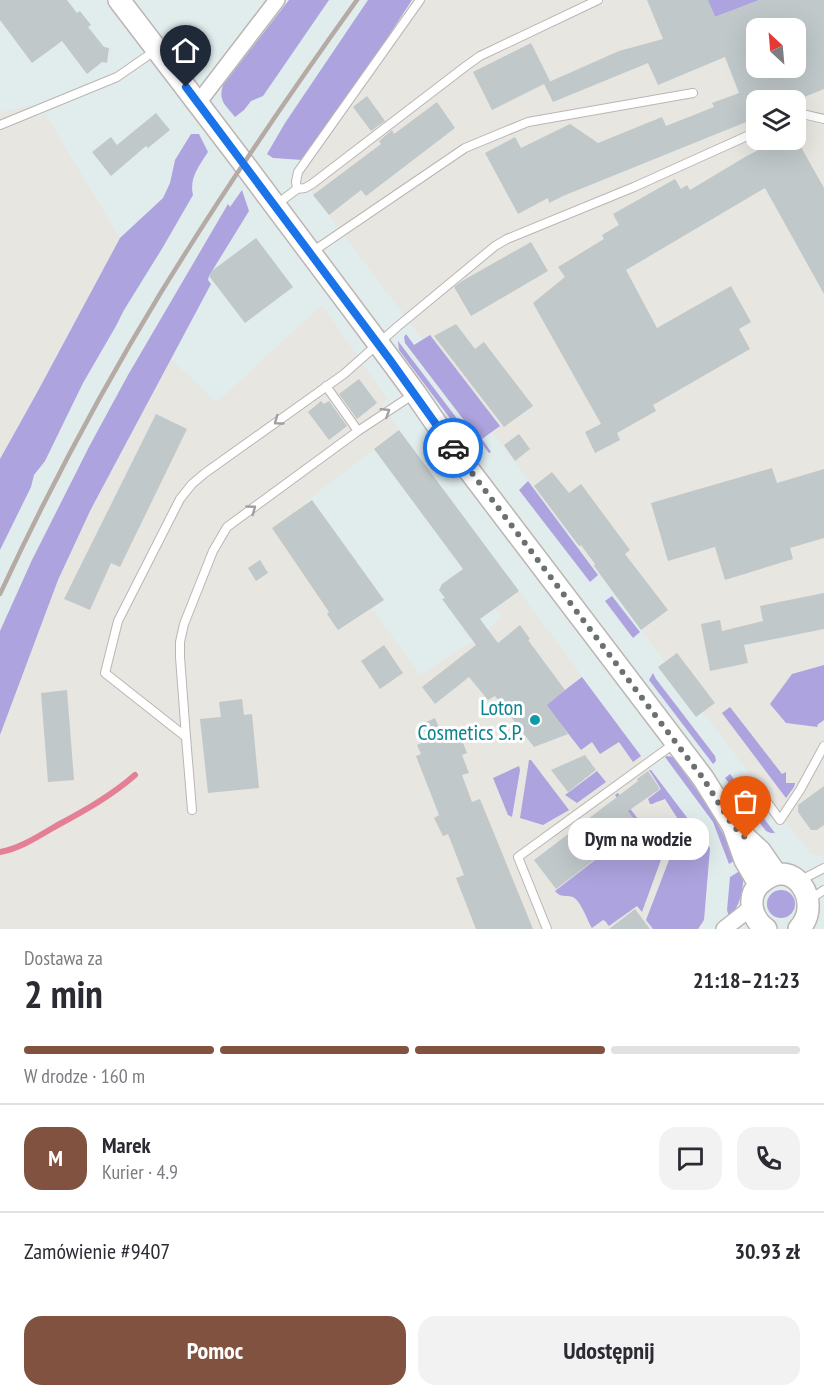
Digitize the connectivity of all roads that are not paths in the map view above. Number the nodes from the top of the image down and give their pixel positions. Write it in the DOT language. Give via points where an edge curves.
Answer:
graph roads {
  1 [pos="119,0"];
  2 [pos="277,0"];
  3 [pos="420,0"];
  4 [pos="598,0"];
  5 [pos="157,49"];
  6 [pos="693,93"];
  7 [pos="198,103"];
  8 [pos="806,115"];
  9 [pos="824,119"];
  10 [pos="0,125"];
  11 [pos="746,137"];
  12 [pos="297,189"];
  13 [pos="275,206"];
  14 [pos="310,253"];
  15 [pos="378,343"];
  16 [pos="326,386"];
  17 [pos="415,393"];
  18 [pos="358,432"];
  19 [pos="186,737"];
  20 [pos="676,742"];
  21 [pos="824,746"];
  22 [pos="757,788"];
  23 [pos="192,810"];
  24 [pos="824,868"];
  25 [pos="767,879"];
  26 [pos="752,907"];
  27 [pos="810,908"];
  28 [pos="762,928"];
  29 [pos="547,929"];
  30 [pos="724,929"];
  1 -- 5 [label="main road"];
  2 -- 7 [label="street"];
  3 -- 12 [label="lane" via="298,172"];
  4 -- 12 [label="lane" via="480,56 312,184"];
  5 -- 7 [label="main road"];
  5 -- 10 [label="lane" via="117,77"];
  6 -- 14 [label="lane" via="528,123 465,148"];
  7 -- 13 [label="main road"];
  8 -- 9 [label="lane"];
  11 -- 15 [label="lane" via="507,239"];
  12 -- 13 [label="lane"];
  13 -- 14 [label="main road"];
  14 -- 15 [label="main road"];
  15 -- 16 [label="lane"];
  15 -- 17 [label="main road"];
  16 -- 18 [label="lane"];
  16 -- 19 [label="lane, one-way" via="192,484 180,499 118,621 105,674"];
  18 -- 17 [label="lane, one-way"];
  17 -- 20 [label="main road" via="459,457"];
  19 -- 18 [label="lane, one-way" via="180,642 213,551 227,527"];
  19 -- 23 [label="lane"];
  20 -- 25 [label="main road" via="733,826 744,860"];
  20 -- 29 [label="lane" via="518,857"];
  21 -- 22 [label="lane" via="780,820"];
  24 -- 27 [label="lane"];
  25 -- 26 [label="main road" via="754,891"];
  25 -- 27 [label="main road" via="785,874"];
  26 -- 28 [label="main road"];
  26 -- 30 [label="street"];
}
